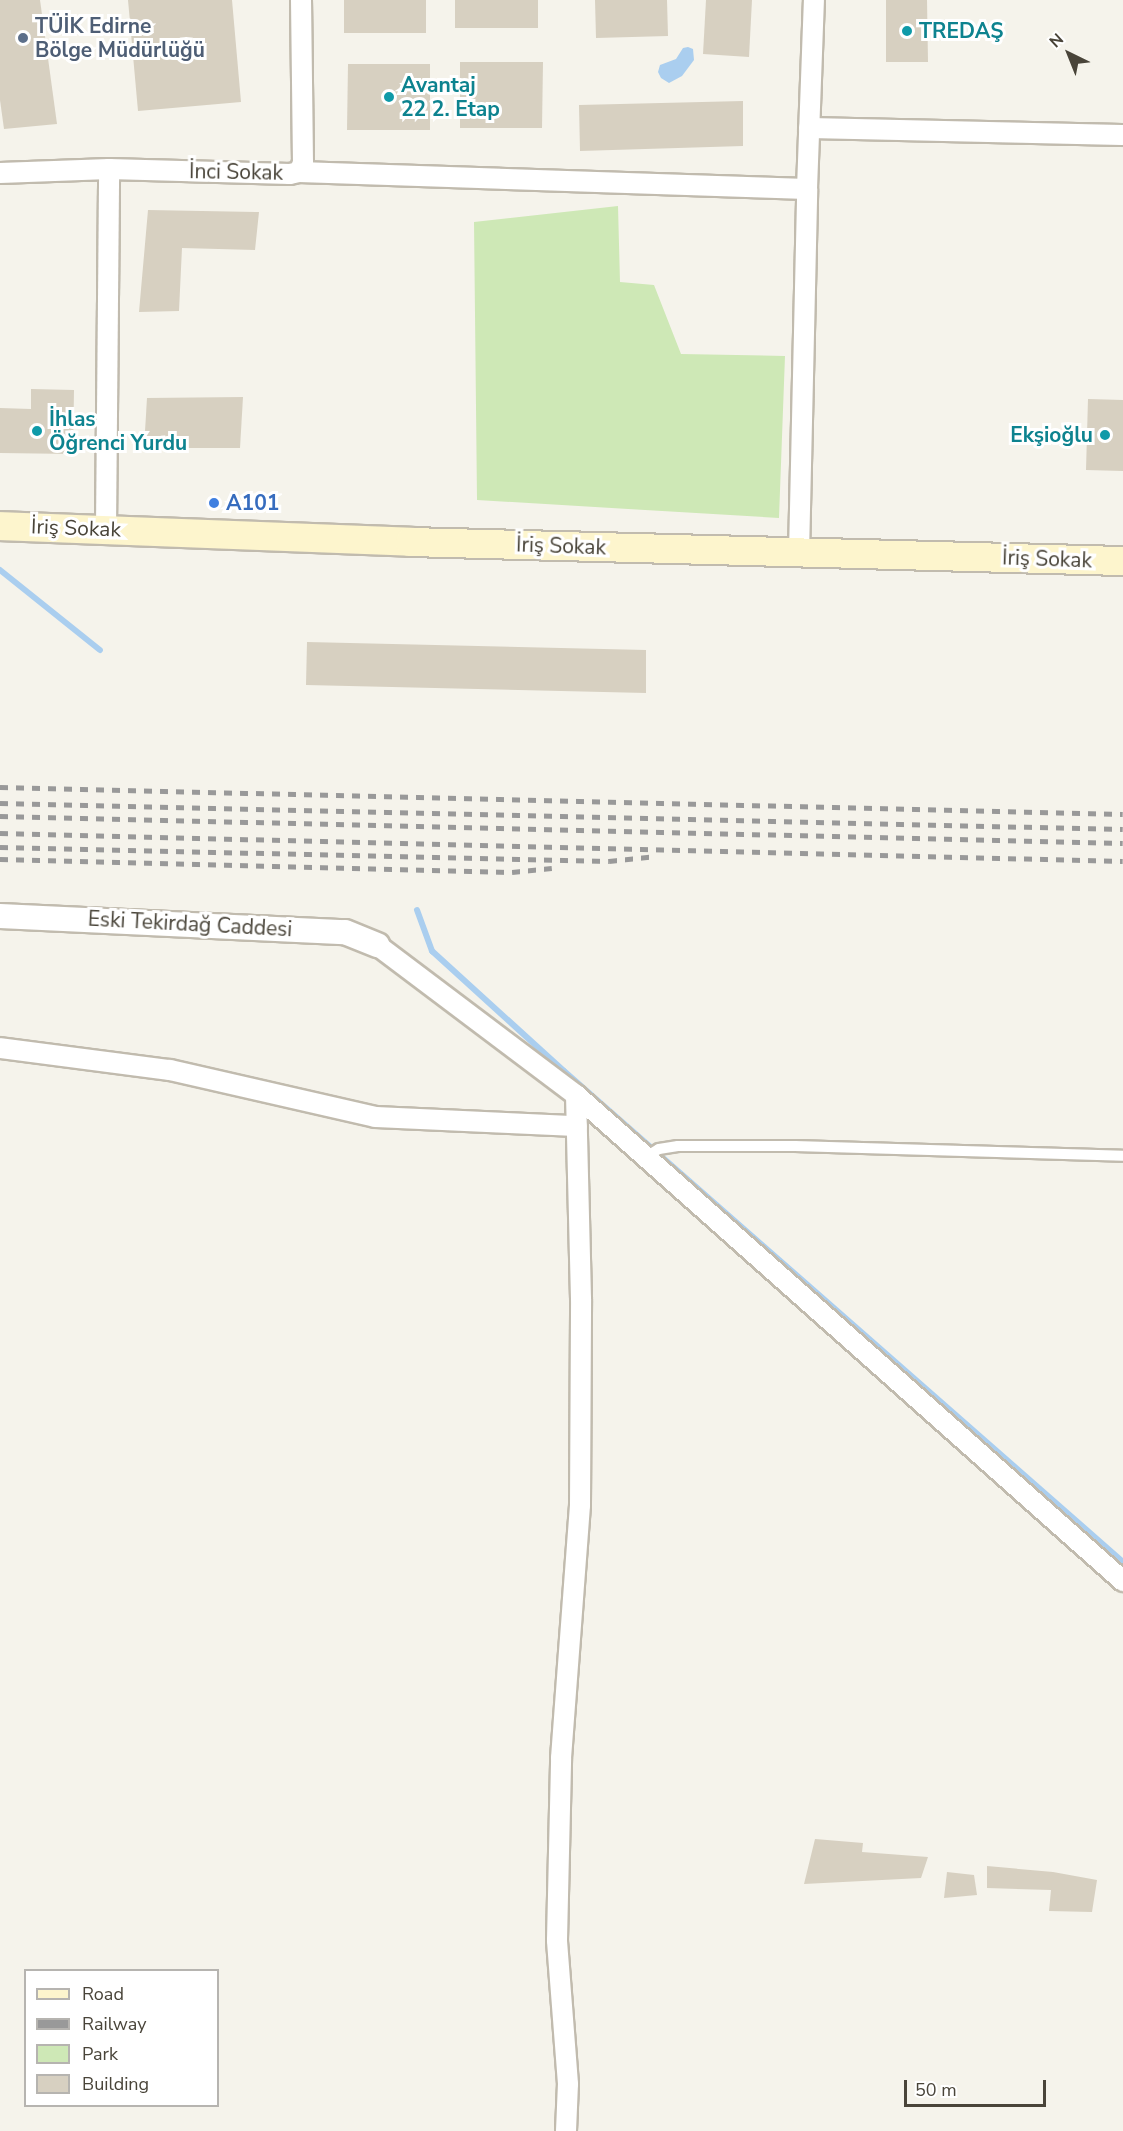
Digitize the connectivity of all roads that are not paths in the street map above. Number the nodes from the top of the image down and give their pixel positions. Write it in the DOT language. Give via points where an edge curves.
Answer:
graph roads {
  1 [pos="300,0"];
  2 [pos="814,0"];
  3 [pos="809,128"];
  4 [pos="1123,135"];
  5 [pos="108,169"];
  6 [pos="299,172"];
  7 [pos="0,173"];
  8 [pos="807,189"];
  9 [pos="0,526"];
  10 [pos="105,529"];
  11 [pos="799,553"];
  12 [pos="1123,561"];
  13 [pos="0,916"];
  14 [pos="377,945"];
  15 [pos="0,1048"];
  16 [pos="576,1095"];
  17 [pos="577,1126"];
  18 [pos="651,1154"];
  19 [pos="1123,1156"];
  20 [pos="1123,1581"];
  21 [pos="566,2131"];
  1 -- 6 [label="street, İnci Sokak" via="303,162"];
  2 -- 3 [label="street"];
  3 -- 4 [label="street"];
  3 -- 8 [label="street"];
  5 -- 6 [label="street, İnci Sokak"];
  5 -- 7 [label="street, İnci Sokak"];
  5 -- 10 [label="street"];
  6 -- 8 [label="street"];
  8 -- 11 [label="street"];
  9 -- 10 [label="main road, İriş Sokak"];
  10 -- 11 [label="main road, İriş Sokak"];
  11 -- 12 [label="main road, İriş Sokak"];
  13 -- 14 [label="street, Eski Tekirdağ Caddesi" via="345,932"];
  14 -- 16 [label="street"];
  15 -- 17 [label="street" via="170,1070 375,1117"];
  16 -- 17 [label="street"];
  16 -- 18 [label="street"];
  17 -- 21 [label="street" via="580,1505 561,1758 556,1940 568,2084"];
  18 -- 19 [label="lane" via="678,1146 795,1146"];
  18 -- 20 [label="street"];
}
